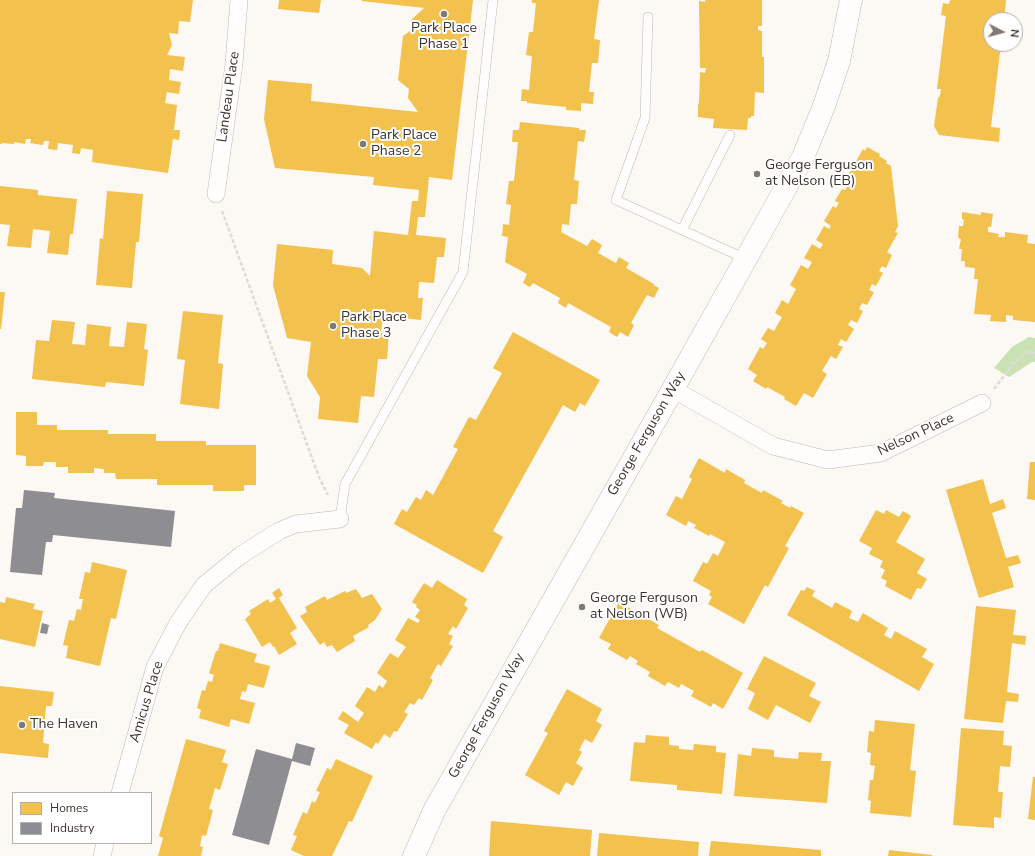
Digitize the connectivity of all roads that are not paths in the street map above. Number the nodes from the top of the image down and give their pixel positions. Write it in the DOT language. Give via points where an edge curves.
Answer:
graph roads {
  1 [pos="239,0"];
  2 [pos="492,0"];
  3 [pos="851,0"];
  4 [pos="648,17"];
  5 [pos="730,135"];
  6 [pos="216,194"];
  7 [pos="682,230"];
  8 [pos="746,259"];
  9 [pos="673,389"];
  10 [pos="982,404"];
  11 [pos="340,519"];
  12 [pos="120,792"];
  13 [pos="105,844"];
  14 [pos="102,856"];
  15 [pos="414,856"];
  1 -- 6 [label="street, Landeau Place" via="234,64"];
  2 -- 11 [label="lane" via="463,272 345,484"];
  3 -- 8 [label="main road, George Ferguson Way" via="839,61 824,106 803,156"];
  4 -- 7 [label="lane" via="645,118 616,200"];
  5 -- 7 [label="lane"];
  7 -- 8 [label="lane"];
  8 -- 9 [label="main road, George Ferguson Way"];
  9 -- 10 [label="street, Nelson Place" via="773,446 828,460 881,454"];
  9 -- 15 [label="main road, George Ferguson Way" via="439,802"];
  11 -- 12 [label="street, Amicus Place" via="296,524 279,531 241,554 204,585 178,622 155,667"];
  13 -- 14 [label="street"];
}
